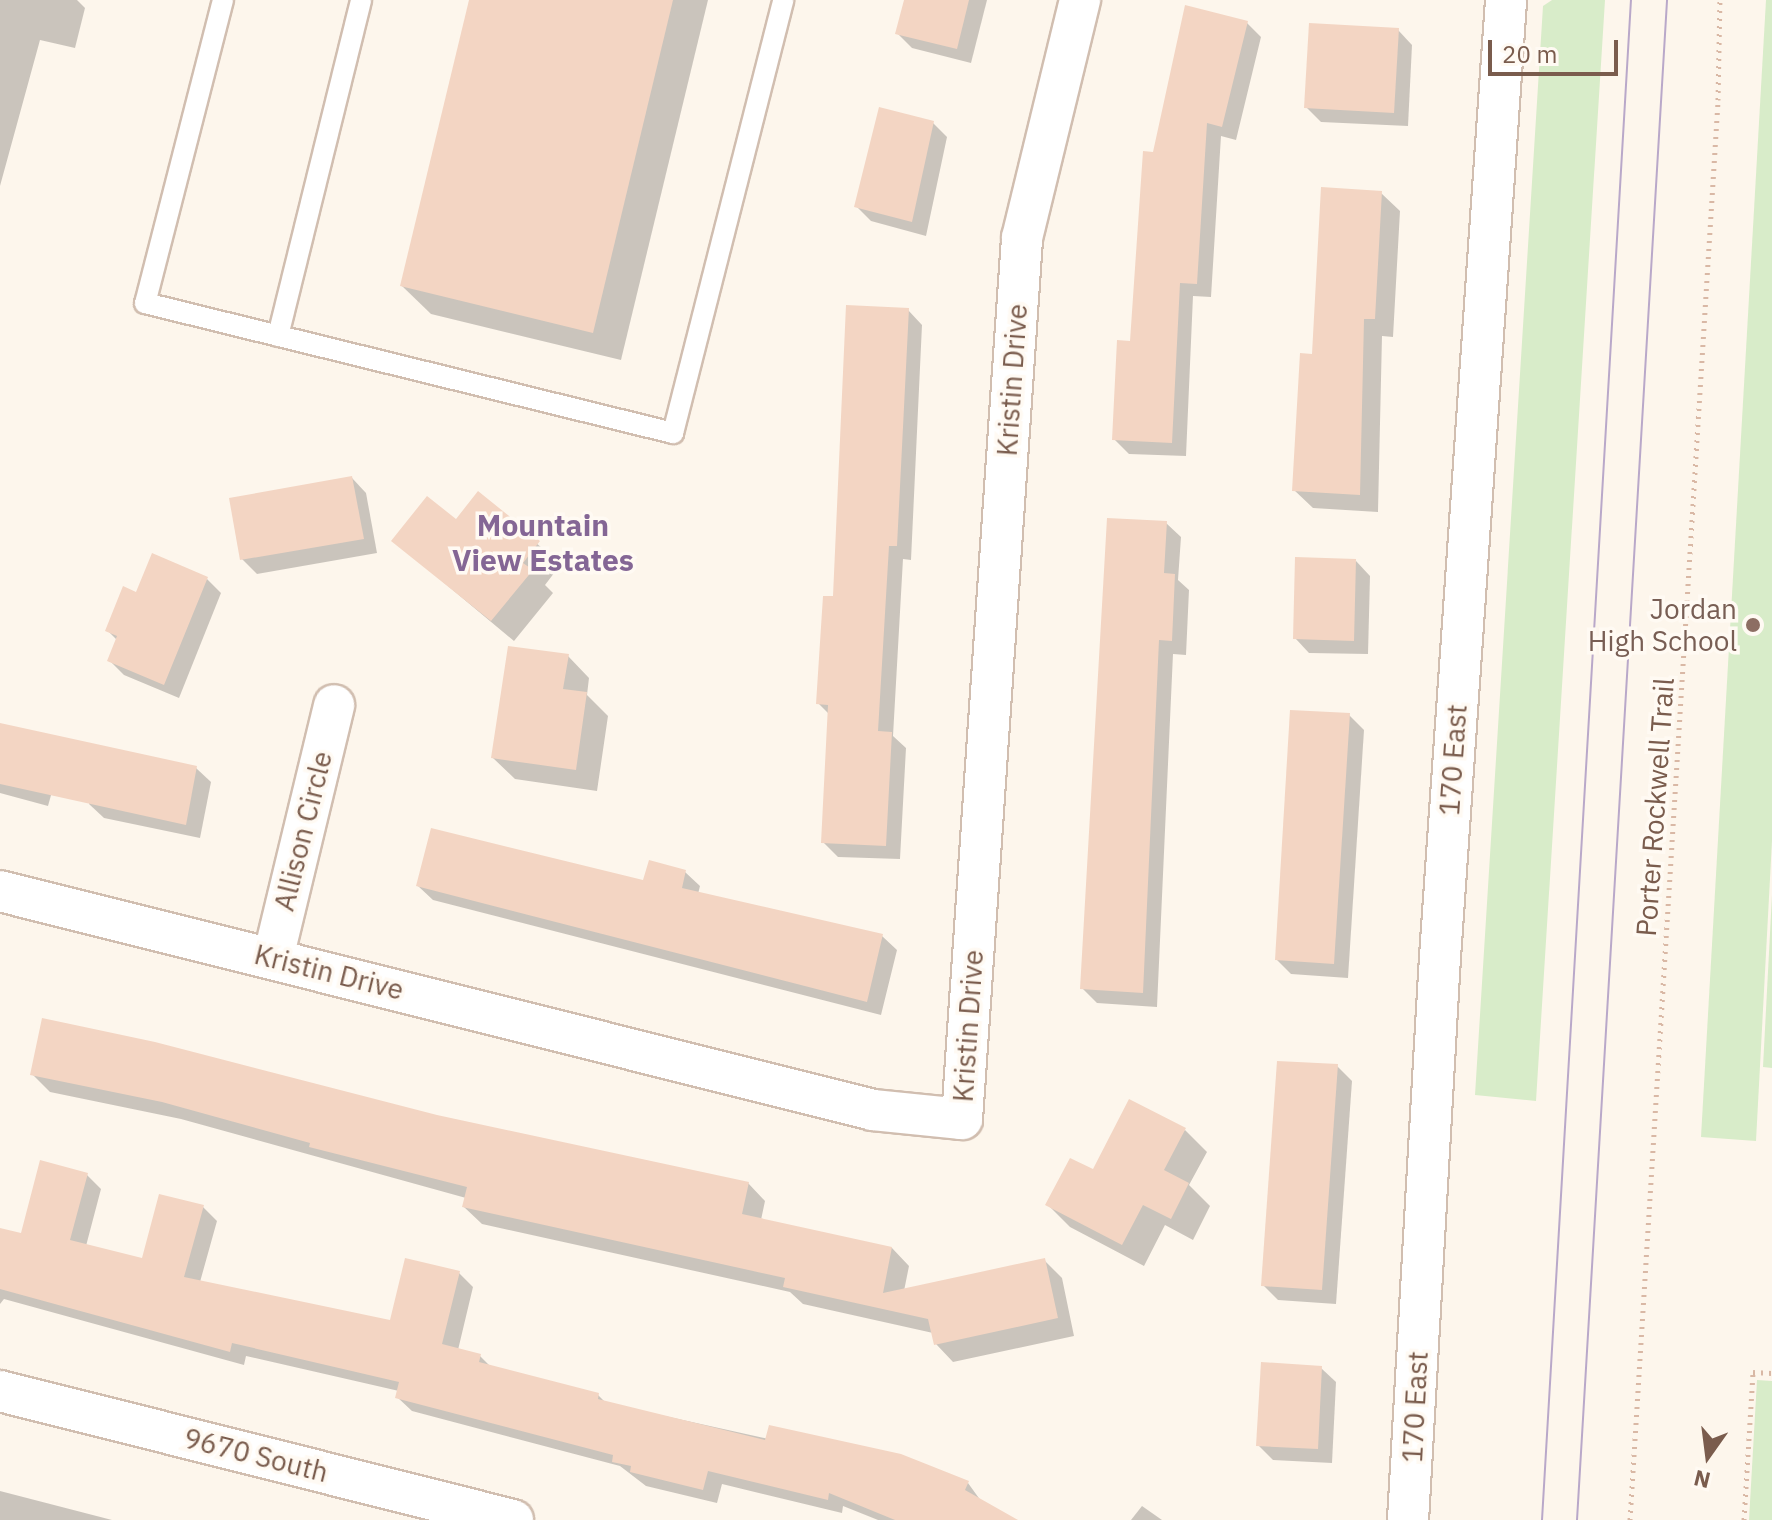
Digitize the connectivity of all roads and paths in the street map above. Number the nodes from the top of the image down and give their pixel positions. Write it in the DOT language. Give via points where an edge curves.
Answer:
graph roads {
  1 [pos="223,0"];
  2 [pos="361,0"];
  3 [pos="783,0"];
  4 [pos="1080,0"];
  5 [pos="1506,0"];
  6 [pos="1720,0"];
  7 [pos="278,336"];
  8 [pos="334,705"];
  9 [pos="0,891"];
  10 [pos="273,958"];
  11 [pos="1772,1373"];
  12 [pos="0,1391"];
  13 [pos="513,1520"];
  14 [pos="1408,1520"];
  15 [pos="1630,1520"];
  16 [pos="1744,1520"];
  1 -- 7 [label="lane" via="145,303"];
  2 -- 7 [label="lane"];
  3 -- 7 [label="lane" via="673,433"];
  4 -- 10 [label="street, Kristin Drive" via="1022,238 962,1119 873,1110"];
  5 -- 14 [label="street, 170 East" via="1441,941"];
  6 -- 15 [label="path, Porter Rockwell Trail"];
  8 -- 10 [label="street, Allison Circle"];
  9 -- 10 [label="street, Kristin Drive"];
  11 -- 16 [label="path" via="1753,1372"];
  12 -- 13 [label="street, 9670 South"];
}
